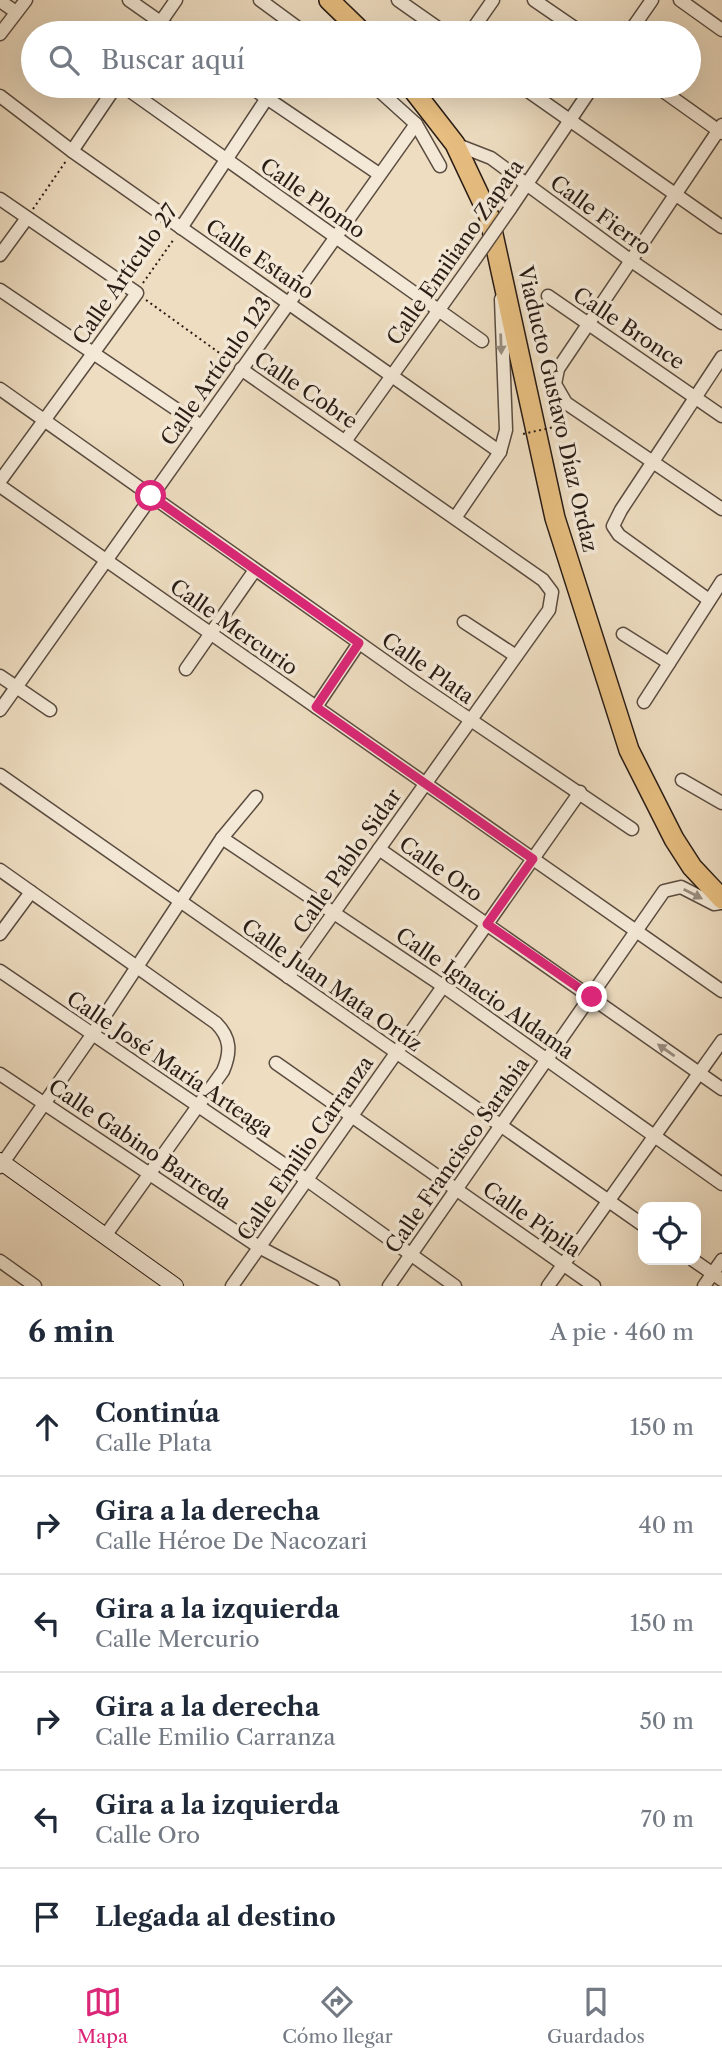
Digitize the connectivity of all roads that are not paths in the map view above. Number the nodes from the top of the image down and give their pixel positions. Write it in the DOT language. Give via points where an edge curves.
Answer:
graph roads {
  1 [pos="26,0"];
  2 [pos="129,0"];
  3 [pos="176,0"];
  4 [pos="260,0"];
  5 [pos="329,0"];
  6 [pos="397,0"];
  7 [pos="493,0"];
  8 [pos="534,0"];
  9 [pos="652,0"];
  10 [pos="680,0"];
  11 [pos="0,1"];
  12 [pos="16,12"];
  13 [pos="150,21"];
  14 [pos="162,21"];
  15 [pos="289,21"];
  16 [pos="351,21"];
  17 [pos="428,21"];
  18 [pos="478,21"];
  19 [pos="565,21"];
  20 [pos="637,21"];
  21 [pos="722,30"];
  22 [pos="0,34"];
  23 [pos="0,96"];
  24 [pos="108,98"];
  25 [pos="140,98"];
  26 [pos="267,98"];
  27 [pos="387,98"];
  28 [pos="420,98"];
  29 [pos="539,98"];
  30 [pos="585,98"];
  31 [pos="674,98"];
  32 [pos="570,119"];
  33 [pos="416,124"];
  34 [pos="721,130"];
  35 [pos="456,144"];
  36 [pos="72,151"];
  37 [pos="227,161"];
  38 [pos="440,166"];
  39 [pos="379,174"];
  40 [pos="526,184"];
  41 [pos="675,194"];
  42 [pos="0,199"];
  43 [pos="27,218"];
  44 [pos="722,227"];
  45 [pos="181,228"];
  46 [pos="335,237"];
  47 [pos="0,255"];
  48 [pos="630,260"];
  49 [pos="505,276"];
  50 [pos="0,289"];
  51 [pos="548,296"];
  52 [pos="288,300"];
  53 [pos="440,310"];
  54 [pos="588,322"];
  55 [pos="722,323"];
  56 [pos="482,341"];
  57 [pos="92,354"];
  58 [pos="722,356"];
  59 [pos="241,369"];
  60 [pos="392,376"];
  61 [pos="0,389"];
  62 [pos="695,397"];
  63 [pos="722,416"];
  64 [pos="43,420"];
  65 [pos="201,426"];
  66 [pos="346,440"];
  67 [pos="500,452"];
  68 [pos="652,463"];
  69 [pos="0,484"];
  70 [pos="151,496"];
  71 [pos="722,509"];
  72 [pos="455,518"];
  73 [pos="105,560"];
  74 [pos="256,570"];
  75 [pos="722,581"];
  76 [pos="552,592"];
  77 [pos="709,600"];
  78 [pos="464,622"];
  79 [pos="210,634"];
  80 [pos="623,634"];
  81 [pos="359,643"];
  82 [pos="516,656"];
  83 [pos="668,663"];
  84 [pos="186,669"];
  85 [pos="0,676"];
  86 [pos="17,688"];
  87 [pos="644,702"];
  88 [pos="316,707"];
  89 [pos="0,710"];
  90 [pos="50,710"];
  91 [pos="471,720"];
  92 [pos="0,775"];
  93 [pos="682,780"];
  94 [pos="426,784"];
  95 [pos="580,792"];
  96 [pos="256,797"];
  97 [pos="722,803"];
  98 [pos="632,829"];
  99 [pos="222,838"];
  100 [pos="379,849"];
  101 [pos="533,859"];
  102 [pos="0,870"];
  103 [pos="31,892"];
  104 [pos="722,901"];
  105 [pos="180,902"];
  106 [pos="334,912"];
  107 [pos="487,924"];
  108 [pos="638,931"];
  109 [pos="0,934"];
  110 [pos="138,967"];
  111 [pos="0,971"];
  112 [pos="288,978"];
  113 [pos="443,986"];
  114 [pos="722,990"];
  115 [pos="592,997"];
  116 [pos="92,1035"];
  117 [pos="722,1041"];
  118 [pos="396,1053"];
  119 [pos="548,1060"];
  120 [pos="276,1063"];
  121 [pos="0,1073"];
  122 [pos="699,1073"];
  123 [pos="722,1089"];
  124 [pos="45,1103"];
  125 [pos="198,1106"];
  126 [pos="351,1116"];
  127 [pos="501,1126"];
  128 [pos="655,1136"];
  129 [pos="1,1164"];
  130 [pos="150,1174"];
  131 [pos="307,1180"];
  132 [pos="722,1184"];
  133 [pos="457,1190"];
  134 [pos="608,1201"];
  135 [pos="638,1222"];
  136 [pos="105,1236"];
  137 [pos="259,1247"];
  138 [pos="412,1255"];
  139 [pos="722,1260"];
  140 [pos="0,1261"];
  141 [pos="563,1264"];
  142 [pos="701,1265"];
  143 [pos="717,1276"];
  144 [pos="35,1286"];
  145 [pos="175,1286"];
  146 [pos="232,1286"];
  147 [pos="333,1286"];
  148 [pos="389,1286"];
  149 [pos="455,1286"];
  150 [pos="548,1286"];
  151 [pos="594,1286"];
  152 [pos="704,1286"];
  1 -- 12 [label="street"];
  2 -- 13 [label="street"];
  3 -- 14 [label="street"];
  4 -- 15 [label="street"];
  5 -- 16 [label="main road"];
  6 -- 17 [label="street"];
  7 -- 18 [label="street"];
  8 -- 19 [label="street"];
  9 -- 20 [label="street"];
  10 -- 21 [label="street"];
  11 -- 12 [label="street"];
  12 -- 22 [label="street"];
  23 -- 36 [label="street, Calle Estaño"];
  24 -- 36 [label="street"];
  25 -- 37 [label="street, Calle Plomo"];
  26 -- 37 [label="street, Calle Artículo 27"];
  26 -- 39 [label="street"];
  27 -- 33 [label="street"];
  28 -- 35 [label="main road, Viaducto Gustavo Díaz Ordaz"];
  29 -- 32 [label="street"];
  30 -- 32 [label="street, Calle Emiliano Zapata"];
  31 -- 34 [label="street"];
  32 -- 40 [label="street, Calle Emiliano Zapata"];
  32 -- 41 [label="street"];
  33 -- 38 [label="street"];
  33 -- 39 [label="street, Calle Artículo 123"];
  34 -- 41 [label="street"];
  35 -- 40 [label="street, Calle Fierro" via="491,158"];
  35 -- 49 [label="main road, Viaducto Gustavo Díaz Ordaz" via="481,194"];
  36 -- 45 [label="street, Calle Estaño"];
  37 -- 45 [label="street, Calle Artículo 27"];
  37 -- 46 [label="street, Calle Plomo"];
  39 -- 46 [label="street, Calle Artículo 123"];
  40 -- 48 [label="street, Calle Fierro"];
  40 -- 53 [label="street, Calle Emiliano Zapata, bridge"];
  41 -- 44 [label="street"];
  41 -- 48 [label="street"];
  42 -- 43 [label="street"];
  43 -- 47 [label="street"];
  43 -- 57 [label="street, Calle Artículo 27" via="137,293"];
  45 -- 52 [label="street, Calle Estaño"];
  46 -- 52 [label="street, Calle Artículo 123"];
  46 -- 53 [label="street, Calle Plomo"];
  48 -- 54 [label="street"];
  48 -- 55 [label="street, Calle Fierro"];
  49 -- 67 [label="street, one-way" via="500,309 508,407"];
  49 -- 104 [label="main road, Viaducto Gustavo Díaz Ordaz" via="555,518 629,750 674,839"];
  50 -- 57 [label="street"];
  51 -- 54 [label="street, Calle Bronce"];
  52 -- 59 [label="street, Calle Artículo 123"];
  52 -- 60 [label="street, Calle Estaño"];
  53 -- 56 [label="street, Calle Plomo"];
  53 -- 60 [label="street, Calle Emiliano Zapata"];
  54 -- 62 [label="street, Calle Bronce"];
  54 -- 68 [label="street" via="555,376 557,391 566,403"];
  57 -- 64 [label="street, Calle Artículo 27"];
  57 -- 65 [label="street"];
  58 -- 62 [label="street"];
  59 -- 65 [label="street, Calle Artículo 123"];
  59 -- 66 [label="street, Calle Cobre"];
  60 -- 66 [label="street, Calle Emiliano Zapata"];
  60 -- 67 [label="street, Calle Estaño"];
  61 -- 64 [label="street, Calle Plata"];
  62 -- 63 [label="street, Calle Bronce"];
  62 -- 68 [label="street"];
  64 -- 69 [label="street, Calle Artículo 27"];
  64 -- 70 [label="street, Calle Plata"];
  65 -- 70 [label="street, Calle Artículo 123"];
  66 -- 72 [label="street, Calle Cobre"];
  67 -- 72 [label="street"];
  68 -- 71 [label="street"];
  68 -- 77 [label="street" via="613,526"];
  69 -- 73 [label="street, Calle Mercurio"];
  70 -- 73 [label="street, Calle Artículo 123"];
  70 -- 74 [label="street, Calle Plata"];
  72 -- 76 [label="street, Calle Cobre" via="543,580"];
  73 -- 79 [label="street, Calle Mercurio"];
  73 -- 86 [label="street, Calle Artículo 123"];
  74 -- 79 [label="street"];
  74 -- 81 [label="street, Calle Plata"];
  75 -- 77 [label="street"];
  76 -- 82 [label="street, Calle Pablo Sidar" via="549,610"];
  77 -- 83 [label="street"];
  78 -- 82 [label="street"];
  79 -- 84 [label="street"];
  79 -- 88 [label="street, Calle Mercurio"];
  80 -- 83 [label="street"];
  81 -- 88 [label="street"];
  81 -- 91 [label="street, Calle Plata"];
  82 -- 91 [label="street, Calle Pablo Sidar"];
  83 -- 87 [label="street"];
  85 -- 86 [label="street"];
  86 -- 89 [label="street, Calle Artículo 123"];
  86 -- 90 [label="street"];
  88 -- 94 [label="street, Calle Mercurio"];
  91 -- 94 [label="street, Calle Pablo Sidar"];
  91 -- 95 [label="street, Calle Plata"];
  92 -- 105 [label="street, Calle Juan Mata Ortíz"];
  93 -- 97 [label="street"];
  94 -- 100 [label="street, Calle Pablo Sidar"];
  94 -- 101 [label="street, Calle Mercurio"];
  95 -- 98 [label="street, Calle Plata"];
  95 -- 101 [label="street, Calle Emilio Carranza"];
  96 -- 99 [label="street"];
  99 -- 105 [label="street"];
  99 -- 106 [label="street, Calle Ignacio Aldama"];
  100 -- 106 [label="street, Calle Pablo Sidar"];
  100 -- 107 [label="street, Calle Oro"];
  101 -- 107 [label="street, Calle Emilio Carranza"];
  101 -- 108 [label="street, Calle Mercurio"];
  102 -- 103 [label="street"];
  103 -- 109 [label="street"];
  103 -- 110 [label="street"];
  108 -- 104 [label="street, Calle Francisco Sarabia, one-way" via="664,891 681,887 714,904"];
  105 -- 110 [label="street"];
  105 -- 112 [label="street, Calle Juan Mata Ortíz"];
  106 -- 112 [label="street, Calle Pablo Sidar"];
  106 -- 113 [label="street, Calle Ignacio Aldama"];
  107 -- 113 [label="street, Calle Emilio Carranza"];
  107 -- 115 [label="street, Calle Oro"];
  108 -- 114 [label="street, Calle Mercurio"];
  108 -- 115 [label="street, Calle Francisco Sarabia"];
  110 -- 116 [label="street"];
  110 -- 125 [label="street" via="224,1031 230,1050 223,1071"];
  111 -- 116 [label="street, Calle José María Arteaga"];
  112 -- 118 [label="street, Calle Juan Mata Ortíz"];
  113 -- 118 [label="street, Calle Emilio Carranza"];
  113 -- 119 [label="street, Calle Ignacio Aldama"];
  115 -- 119 [label="street, Calle Francisco Sarabia"];
  122 -- 115 [label="street, Calle Oro, one-way"];
  116 -- 124 [label="street"];
  116 -- 125 [label="street, Calle José María Arteaga"];
  117 -- 122 [label="street"];
  118 -- 126 [label="street, Calle Emilio Carranza"];
  118 -- 127 [label="street, Calle Juan Mata Ortíz"];
  119 -- 127 [label="street, Calle Francisco Sarabia"];
  119 -- 128 [label="street, Calle Ignacio Aldama"];
  120 -- 126 [label="street, Calle Pípila"];
  121 -- 124 [label="street, Calle Gabino Barreda"];
  122 -- 123 [label="street, Calle Oro"];
  122 -- 128 [label="street"];
  124 -- 129 [label="street"];
  124 -- 130 [label="street, Calle Gabino Barreda"];
  125 -- 130 [label="street"];
  125 -- 131 [label="street, Calle José María Arteaga"];
  126 -- 131 [label="street, Calle Emilio Carranza"];
  126 -- 133 [label="street, Calle Pípila"];
  127 -- 133 [label="street, Calle Francisco Sarabia"];
  127 -- 134 [label="street, Calle Juan Mata Ortíz"];
  128 -- 132 [label="street, Calle Ignacio Aldama"];
  128 -- 134 [label="street"];
  129 -- 136 [label="street"];
  130 -- 136 [label="street"];
  130 -- 137 [label="street, Calle Gabino Barreda"];
  131 -- 137 [label="street, Calle Emilio Carranza"];
  131 -- 138 [label="street, Calle José María Arteaga"];
  133 -- 138 [label="street, Calle Francisco Sarabia"];
  133 -- 141 [label="street, Calle Pípila"];
  134 -- 135 [label="street, Calle Juan Mata Ortíz"];
  134 -- 141 [label="street"];
  136 -- 145 [label="street"];
  137 -- 146 [label="street, Calle Emilio Carranza"];
  137 -- 147 [label="street, Calle Gabino Barreda"];
  138 -- 148 [label="street, Calle Francisco Sarabia"];
  138 -- 149 [label="street, Calle José María Arteaga"];
  139 -- 143 [label="street"];
  140 -- 144 [label="street"];
  141 -- 150 [label="street"];
  141 -- 151 [label="street, Calle Pípila"];
  142 -- 143 [label="street"];
  143 -- 152 [label="street"];
}
